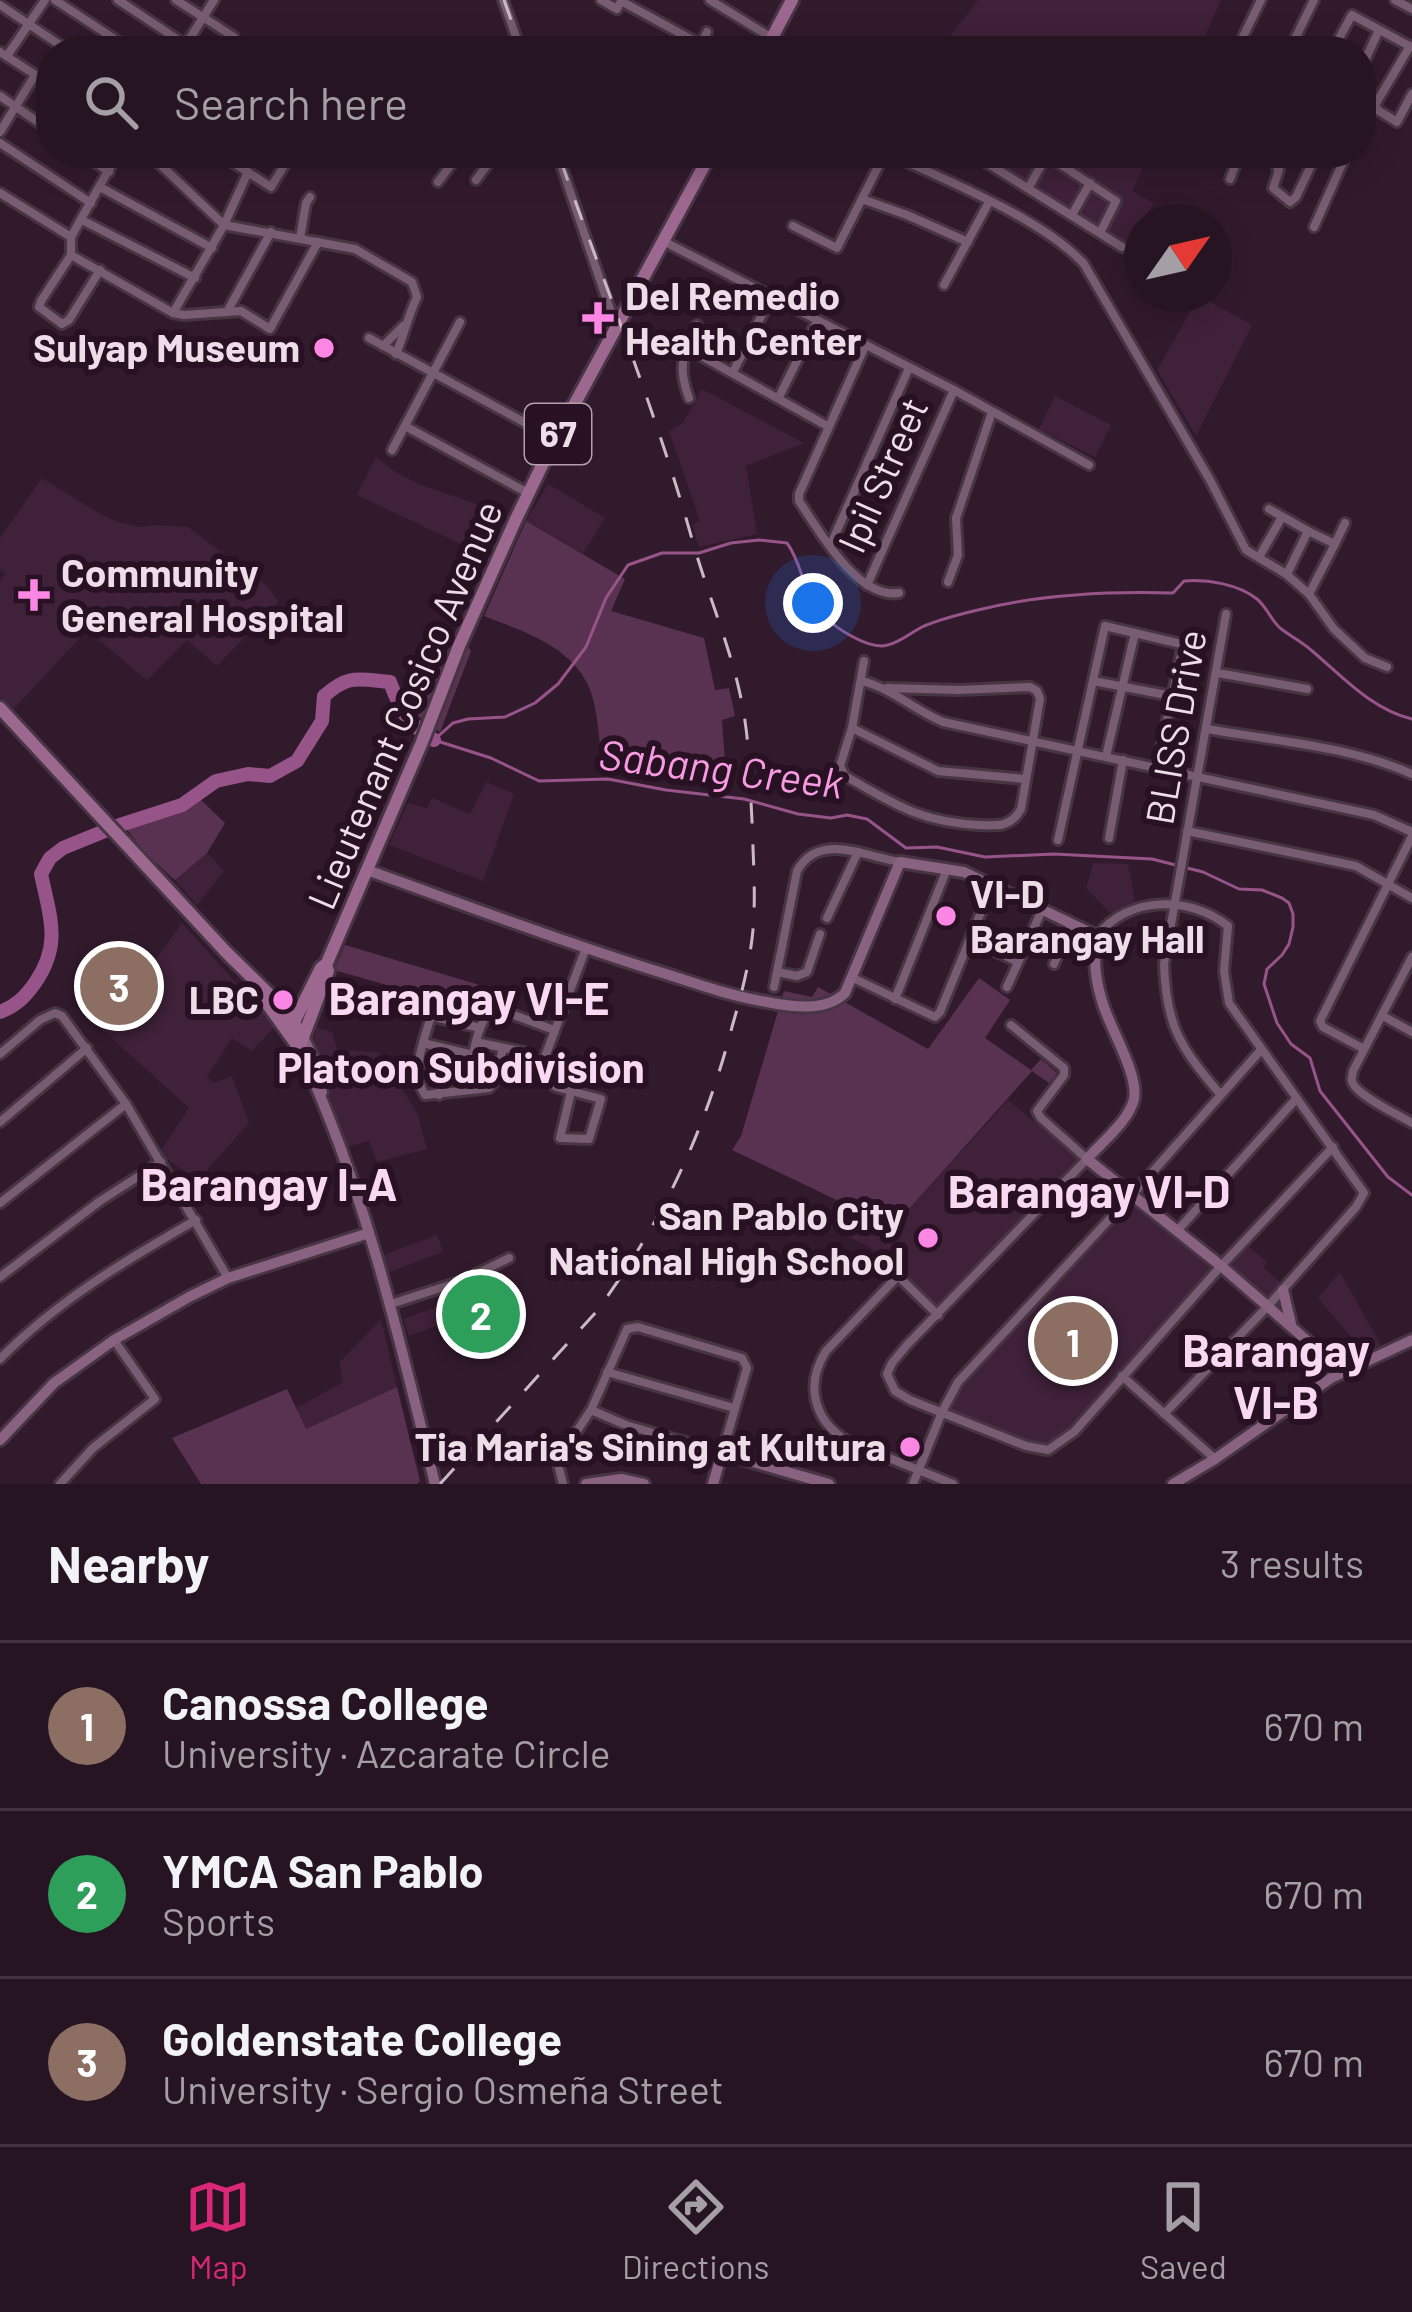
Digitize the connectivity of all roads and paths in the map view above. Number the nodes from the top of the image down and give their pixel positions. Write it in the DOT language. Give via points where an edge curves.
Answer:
graph roads {
  1 [pos="45,0"];
  2 [pos="55,0"];
  3 [pos="118,0"];
  4 [pos="176,0"];
  5 [pos="214,0"];
  6 [pos="503,0"];
  7 [pos="601,0"];
  8 [pos="621,0"];
  9 [pos="710,0"];
  10 [pos="792,0"];
  11 [pos="1261,0"];
  12 [pos="1314,0"];
  13 [pos="1395,0"];
  14 [pos="0,5"];
  15 [pos="1412,9"];
  16 [pos="203,17"];
  17 [pos="29,24"];
  18 [pos="1379,30"];
  19 [pos="706,32"];
  20 [pos="47,36"];
  21 [pos="110,36"];
  22 [pos="168,36"];
  23 [pos="191,36"];
  24 [pos="233,36"];
  25 [pos="516,36"];
  26 [pos="685,36"];
  27 [pos="704,36"];
  28 [pos="757,36"];
  29 [pos="772,36"];
  30 [pos="1243,36"];
  31 [pos="1296,36"];
  32 [pos="1340,36"];
  33 [pos="1376,36"];
  34 [pos="1411,47"];
  35 [pos="3,54"];
  36 [pos="35,74"];
  37 [pos="1412,94"];
  38 [pos="0,96"];
  39 [pos="1376,103"];
  40 [pos="16,106"];
  41 [pos="1376,106"];
  42 [pos="36,120"];
  43 [pos="0,132"];
  44 [pos="0,143"];
  45 [pos="36,166"];
  46 [pos="39,168"];
  47 [pos="103,168"];
  48 [pos="111,168"];
  49 [pos="164,168"];
  50 [pos="241,168"];
  51 [pos="283,168"];
  52 [pos="449,168"];
  53 [pos="485,168"];
  54 [pos="562,168"];
  55 [pos="703,168"];
  56 [pos="878,168"];
  57 [pos="918,168"];
  58 [pos="997,168"];
  59 [pos="1039,168"];
  60 [pos="1068,168"];
  61 [pos="1234,168"];
  62 [pos="1279,168"];
  63 [pos="1310,168"];
  64 [pos="1341,168"];
  65 [pos="244,170"];
  66 [pos="109,172"];
  67 [pos="1230,179"];
  68 [pos="476,180"];
  69 [pos="438,182"];
  70 [pos="1090,183"];
  71 [pos="100,187"];
  72 [pos="1029,187"];
  73 [pos="0,193"];
  74 [pos="310,197"];
  75 [pos="862,199"];
  76 [pos="91,202"];
  77 [pos="989,202"];
  78 [pos="1073,214"];
  79 [pos="82,220"];
  80 [pos="224,224"];
  81 [pos="793,226"];
  82 [pos="1314,227"];
  83 [pos="271,232"];
  84 [pos="1100,233"];
  85 [pos="71,237"];
  86 [pos="300,238"];
  87 [pos="663,241"];
  88 [pos="318,242"];
  89 [pos="968,242"];
  90 [pos="1122,247"];
  91 [pos="212,248"];
  92 [pos="71,255"];
  93 [pos="100,270"];
  94 [pos="195,278"];
  95 [pos="944,284"];
  96 [pos="771,297"];
  97 [pos="227,312"];
  98 [pos="173,313"];
  99 [pos="817,320"];
  100 [pos="460,322"];
  101 [pos="404,325"];
  102 [pos="697,325"];
  103 [pos="616,327"];
  104 [pos="369,338"];
  105 [pos="383,346"];
  106 [pos="865,346"];
  107 [pos="687,348"];
  108 [pos="396,354"];
  109 [pos="909,368"];
  110 [pos="733,372"];
  111 [pos="432,374"];
  112 [pos="954,390"];
  113 [pos="688,398"];
  114 [pos="779,398"];
  115 [pos="992,412"];
  116 [pos="406,426"];
  117 [pos="829,427"];
  118 [pos="555,439"];
  119 [pos="392,450"];
  120 [pos="1089,465"];
  121 [pos="528,493"];
  122 [pos="1270,509"];
  123 [pos="1282,517"];
  124 [pos="1345,523"];
  125 [pos="1308,531"];
  126 [pos="1335,544"];
  127 [pos="830,545"];
  128 [pos="1258,558"];
  129 [pos="1286,574"];
  130 [pos="948,582"];
  131 [pos="867,585"];
  132 [pos="899,592"];
  133 [pos="1309,594"];
  134 [pos="1226,614"];
  135 [pos="1135,633"];
  136 [pos="1183,644"];
  137 [pos="1194,647"];
  138 [pos="865,661"];
  139 [pos="1387,667"];
  140 [pos="1218,673"];
  141 [pos="862,681"];
  142 [pos="1093,681"];
  143 [pos="1123,687"];
  144 [pos="887,688"];
  145 [pos="1307,689"];
  146 [pos="1172,696"];
  147 [pos="0,708"];
  148 [pos="852,728"];
  149 [pos="1207,729"];
  150 [pos="1032,742"];
  151 [pos="1076,750"];
  152 [pos="1106,756"];
  153 [pos="1123,760"];
  154 [pos="1157,768"];
  155 [pos="1412,774"];
  156 [pos="1196,777"];
  157 [pos="1025,778"];
  158 [pos="1187,831"];
  159 [pos="1412,834"];
  160 [pos="1109,838"];
  161 [pos="1058,840"];
  162 [pos="858,852"];
  163 [pos="899,862"];
  164 [pos="947,869"];
  165 [pos="367,870"];
  166 [pos="992,884"];
  167 [pos="1388,884"];
  168 [pos="1412,898"];
  169 [pos="1175,904"];
  170 [pos="1042,910"];
  171 [pos="827,918"];
  172 [pos="1071,924"];
  173 [pos="820,934"];
  174 [pos="1097,936"];
  175 [pos="970,940"];
  176 [pos="586,948"];
  177 [pos="1412,957"];
  178 [pos="1018,962"];
  179 [pos="1054,964"];
  180 [pos="326,965"];
  181 [pos="778,972"];
  182 [pos="853,978"];
  183 [pos="774,987"];
  184 [pos="1006,987"];
  185 [pos="320,989"];
  186 [pos="895,999"];
  187 [pos="431,1016"];
  188 [pos="1383,1016"];
  189 [pos="1011,1024"];
  190 [pos="480,1028"];
  191 [pos="554,1030"];
  192 [pos="1412,1032"];
  193 [pos="296,1034"];
  194 [pos="476,1042"];
  195 [pos="423,1043"];
  196 [pos="87,1048"];
  197 [pos="503,1048"];
  198 [pos="1364,1048"];
  199 [pos="445,1049"];
  200 [pos="2,1050"];
  201 [pos="1260,1051"];
  202 [pos="524,1052"];
  203 [pos="473,1055"];
  204 [pos="467,1090"];
  205 [pos="571,1092"];
  206 [pos="1220,1094"];
  207 [pos="439,1095"];
  208 [pos="1296,1099"];
  209 [pos="126,1104"];
  210 [pos="0,1122"];
  211 [pos="1411,1122"];
  212 [pos="1333,1147"];
  213 [pos="1087,1159"];
  214 [pos="161,1162"];
  215 [pos="1132,1195"];
  216 [pos="0,1202"];
  217 [pos="196,1220"];
  218 [pos="1177,1231"];
  219 [pos="370,1233"];
  220 [pos="509,1258"];
  221 [pos="1221,1266"];
  222 [pos="0,1277"];
  223 [pos="228,1278"];
  224 [pos="1283,1290"];
  225 [pos="391,1304"];
  226 [pos="1268,1306"];
  227 [pos="938,1315"];
  228 [pos="1292,1327"];
  229 [pos="114,1340"];
  230 [pos="1412,1340"];
  231 [pos="0,1359"];
  232 [pos="607,1372"];
  233 [pos="1340,1373"];
  234 [pos="1122,1376"];
  235 [pos="734,1408"];
  236 [pos="591,1410"];
  237 [pos="942,1412"];
  238 [pos="1164,1414"];
  239 [pos="0,1440"];
  240 [pos="722,1453"];
  241 [pos="1215,1459"];
  242 [pos="918,1472"];
  243 [pos="1180,1482"];
  244 [pos="60,1484"];
  245 [pos="435,1484"];
  246 [pos="563,1484"];
  247 [pos="586,1484"];
  248 [pos="644,1484"];
  249 [pos="713,1484"];
  250 [pos="830,1484"];
  251 [pos="913,1484"];
  252 [pos="953,1484"];
  1 -- 17 [label="street"];
  2 -- 21 [label="street"];
  3 -- 22 [label="street"];
  4 -- 16 [label="street"];
  5 -- 16 [label="street"];
  6 -- 25 [label="street"];
  7 -- 8 [label="street" via="617,9"];
  8 -- 26 [label="street"];
  9 -- 28 [label="street"];
  10 -- 29 [label="main road"];
  11 -- 30 [label="street"];
  12 -- 31 [label="street"];
  13 -- 15 [label="street"];
  14 -- 17 [label="street"];
  16 -- 23 [label="street"];
  16 -- 24 [label="street"];
  17 -- 20 [label="street"];
  17 -- 35 [label="street"];
  18 -- 32 [label="street" via="1352,15"];
  18 -- 33 [label="street"];
  18 -- 34 [label="street"];
  19 -- 27 [label="street"];
  34 -- 39 [label="street"];
  35 -- 36 [label="street"];
  36 -- 40 [label="street"];
  37 -- 41 [label="street" via="1397,122"];
  38 -- 40 [label="street"];
  40 -- 42 [label="street"];
  40 -- 43 [label="street"];
  44 -- 45 [label="street"];
  46 -- 76 [label="street"];
  47 -- 66 [label="street"];
  48 -- 66 [label="street"];
  49 -- 80 [label="street"];
  50 -- 65 [label="street"];
  51 -- 65 [label="street" via="271,187"];
  52 -- 69 [label="street"];
  53 -- 68 [label="street"];
  54 -- 103 [label="street"];
  55 -- 87 [label="main road, Lieutenant Cosico Avenue / 67"];
  56 -- 75 [label="street"];
  57 -- 77 [label="street"];
  58 -- 72 [label="street"];
  59 -- 72 [label="street"];
  60 -- 70 [label="street"];
  61 -- 67 [label="street"];
  62 -- 63 [label="street" via="1273,188 1290,202"];
  64 -- 82 [label="street"];
  65 -- 80 [label="street"];
  66 -- 71 [label="street"];
  70 -- 78 [label="street"];
  70 -- 84 [label="street" via="1116,201"];
  71 -- 76 [label="street"];
  71 -- 91 [label="street"];
  72 -- 78 [label="street"];
  73 -- 85 [label="street"];
  74 -- 86 [label="street"];
  75 -- 81 [label="street" via="837,248"];
  75 -- 89 [label="street"];
  76 -- 79 [label="street"];
  77 -- 89 [label="street"];
  77 -- 128 [label="street" via="1084,264 1246,550"];
  78 -- 84 [label="street"];
  79 -- 85 [label="street"];
  79 -- 94 [label="street"];
  80 -- 83 [label="street"];
  80 -- 91 [label="street"];
  83 -- 86 [label="street"];
  83 -- 97 [label="street"];
  84 -- 90 [label="street"];
  85 -- 92 [label="street"];
  86 -- 88 [label="street"];
  87 -- 96 [label="street"];
  87 -- 103 [label="main road, Lieutenant Cosico Avenue / 67"];
  88 -- 97 [label="street" via="270,329 242,311"];
  88 -- 101 [label="street" via="355,249 412,282 417,297"];
  89 -- 95 [label="street"];
  91 -- 94 [label="street"];
  92 -- 93 [label="street"];
  92 -- 93 [label="street" via="39,307 62,324"];
  93 -- 98 [label="street"];
  94 -- 98 [label="street"];
  96 -- 99 [label="street"];
  96 -- 110 [label="street"];
  97 -- 98 [label="street"];
  99 -- 106 [label="street"];
  99 -- 114 [label="street"];
  100 -- 111 [label="street"];
  101 -- 105 [label="street"];
  101 -- 108 [label="street"];
  102 -- 107 [label="street"];
  103 -- 118 [label="main road, Lieutenant Cosico Avenue / 67"];
  104 -- 105 [label="street"];
  105 -- 108 [label="street"];
  106 -- 109 [label="street"];
  106 -- 117 [label="street"];
  107 -- 110 [label="street"];
  107 -- 113 [label="street" via="680,371"];
  108 -- 111 [label="street"];
  109 -- 112 [label="street"];
  109 -- 127 [label="street"];
  110 -- 114 [label="street"];
  111 -- 116 [label="street"];
  111 -- 118 [label="street"];
  112 -- 115 [label="street"];
  112 -- 131 [label="street, Ipil Street"];
  114 -- 117 [label="street"];
  115 -- 120 [label="street"];
  115 -- 130 [label="street" via="956,518 958,555"];
  116 -- 119 [label="street"];
  116 -- 121 [label="street"];
  117 -- 127 [label="street" via="799,501"];
  118 -- 121 [label="main road, Lieutenant Cosico Avenue / 67"];
  121 -- 165 [label="main road, Lieutenant Cosico Avenue / 67"];
  122 -- 123 [label="street"];
  123 -- 125 [label="street"];
  123 -- 128 [label="street"];
  124 -- 126 [label="street"];
  125 -- 126 [label="street"];
  125 -- 129 [label="street"];
  126 -- 133 [label="street"];
  127 -- 131 [label="street"];
  128 -- 129 [label="street"];
  129 -- 133 [label="street"];
  131 -- 132 [label="street"];
  133 -- 139 [label="street" via="1334,629"];
  134 -- 140 [label="street, BLISS Drive"];
  135 -- 136 [label="street"];
  135 -- 142 [label="street" via="1105,626"];
  135 -- 143 [label="street"];
  136 -- 137 [label="street"];
  136 -- 146 [label="street"];
  138 -- 141 [label="street"];
  140 -- 145 [label="street"];
  140 -- 149 [label="street, BLISS Drive"];
  141 -- 144 [label="street"];
  141 -- 148 [label="street"];
  142 -- 143 [label="street"];
  142 -- 151 [label="street"];
  143 -- 146 [label="street"];
  143 -- 152 [label="street"];
  144 -- 150 [label="street" via="943,722"];
  144 -- 150 [label="street" via="1030,687 1040,700"];
  146 -- 154 [label="street"];
  147 -- 193 [label="main road"];
  148 -- 157 [label="street" via="938,771"];
  148 -- 157 [label="street" via="840,771 945,824 1000,826 1016,818"];
  149 -- 155 [label="street" via="1328,749"];
  149 -- 156 [label="street, BLISS Drive"];
  150 -- 151 [label="street"];
  150 -- 157 [label="street"];
  151 -- 152 [label="street"];
  151 -- 161 [label="street"];
  152 -- 153 [label="street"];
  153 -- 154 [label="street"];
  153 -- 160 [label="street"];
  154 -- 156 [label="street"];
  156 -- 158 [label="street, BLISS Drive"];
  156 -- 159 [label="street" via="1373,815"];
  158 -- 167 [label="street" via="1357,866"];
  158 -- 169 [label="street, BLISS Drive"];
  159 -- 167 [label="street"];
  162 -- 163 [label="street"];
  162 -- 171 [label="street"];
  162 -- 181 [label="street" via="824,848 802,861"];
  163 -- 164 [label="street"];
  163 -- 182 [label="street"];
  164 -- 166 [label="street"];
  164 -- 186 [label="street"];
  165 -- 176 [label="street"];
  165 -- 180 [label="main road, Lieutenant Cosico Avenue / 67"];
  166 -- 170 [label="street"];
  166 -- 175 [label="street"];
  167 -- 168 [label="street"];
  167 -- 198 [label="street" via="1320,1021"];
  169 -- 174 [label="street" via="1125,911"];
  169 -- 201 [label="street" via="1228,926 1225,990"];
  169 -- 206 [label="street, BLISS Drive" via="1165,1000 1180,1041"];
  170 -- 172 [label="street"];
  170 -- 178 [label="street"];
  172 -- 174 [label="street"];
  172 -- 179 [label="street"];
  173 -- 181 [label="street" via="807,971"];
  174 -- 213 [label="street" via="1095,974 1135,1096"];
  175 -- 178 [label="street"];
  175 -- 186 [label="street" via="934,1017"];
  176 -- 182 [label="street" via="769,1003 834,1003"];
  176 -- 191 [label="street"];
  177 -- 188 [label="street"];
  178 -- 184 [label="street"];
  180 -- 185 [label="main road, Lieutenant Cosico Avenue / 67"];
  180 -- 193 [label="main road, Lieutenant Cosico Avenue / 67"];
  181 -- 183 [label="street"];
  182 -- 186 [label="street"];
  185 -- 187 [label="street"];
  185 -- 193 [label="main road, Lieutenant Cosico Avenue / 67"];
  187 -- 190 [label="street"];
  187 -- 195 [label="street"];
  188 -- 192 [label="street"];
  188 -- 198 [label="street"];
  189 -- 213 [label="street" via="1064,1068 1037,1111"];
  190 -- 191 [label="street" via="490,1010"];
  190 -- 194 [label="street"];
  191 -- 205 [label="street" via="545,1075"];
  193 -- 219 [label="street" via="320,1076"];
  194 -- 197 [label="street"];
  194 -- 203 [label="street"];
  195 -- 199 [label="street"];
  195 -- 207 [label="street" via="419,1087"];
  196 -- 200 [label="street" via="55,1013"];
  196 -- 209 [label="street"];
  196 -- 210 [label="street"];
  197 -- 202 [label="street"];
  197 -- 204 [label="street" via="493,1085"];
  198 -- 211 [label="street" via="1353,1086"];
  199 -- 203 [label="street"];
  199 -- 207 [label="street"];
  201 -- 206 [label="street"];
  201 -- 208 [label="street"];
  203 -- 204 [label="street"];
  204 -- 207 [label="street"];
  205 -- 205 [label="street" via="601,1099 589,1138 560,1138"];
  206 -- 215 [label="street"];
  208 -- 212 [label="street"];
  208 -- 218 [label="street"];
  209 -- 214 [label="street"];
  209 -- 216 [label="street"];
  212 -- 221 [label="street"];
  212 -- 224 [label="street" via="1363,1198"];
  213 -- 215 [label="street"];
  213 -- 227 [label="street"];
  214 -- 217 [label="street"];
  214 -- 222 [label="street"];
  215 -- 218 [label="street"];
  215 -- 237 [label="street" via="958,1382"];
  217 -- 223 [label="street"];
  217 -- 231 [label="street" via="103,1275"];
  218 -- 221 [label="street"];
  219 -- 223 [label="street"];
  219 -- 225 [label="street"];
  220 -- 225 [label="street"];
  221 -- 226 [label="street"];
  221 -- 234 [label="street"];
  223 -- 229 [label="street"];
  224 -- 226 [label="street"];
  224 -- 228 [label="street"];
  225 -- 245 [label="street"];
  226 -- 228 [label="street"];
  226 -- 238 [label="street"];
  227 -- 237 [label="street" via="887,1373 895,1390"];
  227 -- 242 [label="street" via="898,1276 826,1351 812,1391 833,1433"];
  228 -- 233 [label="street"];
  229 -- 239 [label="street" via="54,1383"];
  229 -- 244 [label="street" via="155,1399"];
  230 -- 233 [label="street"];
  232 -- 235 [label="street"];
  232 -- 235 [label="street" via="627,1329 638,1327 742,1358 748,1368"];
  232 -- 236 [label="street"];
  233 -- 241 [label="street"];
  234 -- 237 [label="street" via="1048,1450"];
  234 -- 238 [label="street"];
  235 -- 240 [label="street"];
  236 -- 240 [label="street"];
  236 -- 246 [label="street" via="560,1456"];
  237 -- 242 [label="street"];
  238 -- 241 [label="street"];
  240 -- 249 [label="street"];
  240 -- 250 [label="street"];
  241 -- 243 [label="street"];
  242 -- 251 [label="street"];
  242 -- 252 [label="street"];
  247 -- 248 [label="street"];
}
